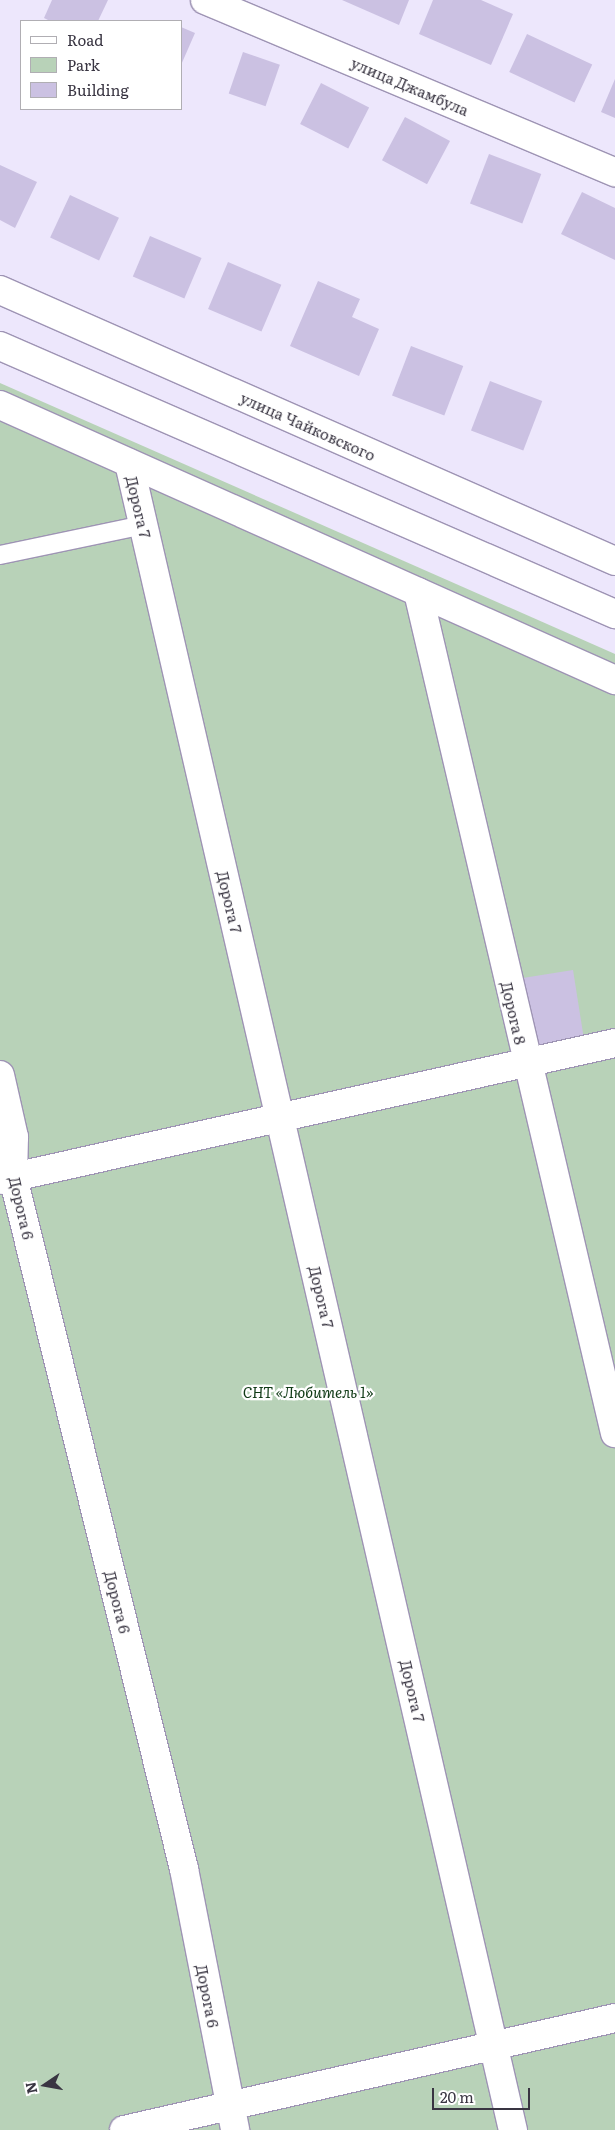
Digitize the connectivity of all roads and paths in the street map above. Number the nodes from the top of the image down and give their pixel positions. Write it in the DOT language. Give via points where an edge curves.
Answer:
graph roads {
  1 [pos="205,0"];
  2 [pos="615,172"];
  3 [pos="0,290"];
  4 [pos="0,346"];
  5 [pos="0,405"];
  6 [pos="129,463"];
  7 [pos="143,525"];
  8 [pos="0,555"];
  9 [pos="615,561"];
  10 [pos="418,592"];
  11 [pos="615,614"];
  12 [pos="615,680"];
  13 [pos="615,1043"];
  14 [pos="525,1063"];
  15 [pos="0,1075"];
  16 [pos="280,1118"];
  17 [pos="7,1178"];
  18 [pos="615,1433"];
  19 [pos="615,2018"];
  20 [pos="496,2047"];
  21 [pos="232,2118"];
  22 [pos="124,2130"];
  23 [pos="513,2130"];
  1 -- 2 [label="street, улица Джамбула"];
  3 -- 9 [label="street, улица Чайковского"];
  4 -- 11 [label="street"];
  5 -- 6 [label="street"];
  6 -- 7 [label="street, Дорога 7"];
  6 -- 10 [label="street"];
  7 -- 8 [label="lane"];
  7 -- 16 [label="street, Дорога 7"];
  10 -- 12 [label="street"];
  10 -- 14 [label="street, Дорога 8"];
  13 -- 14 [label="street"];
  14 -- 16 [label="street"];
  14 -- 18 [label="street, Дорога 8"];
  15 -- 17 [label="street, Дорога 6" via="14,1137"];
  16 -- 17 [label="street"];
  16 -- 20 [label="street, Дорога 7"];
  17 -- 21 [label="street, Дорога 6" via="184,1869"];
  19 -- 20 [label="street"];
  20 -- 21 [label="street"];
  20 -- 23 [label="street, Дорога 7"];
  21 -- 22 [label="street"];
}
